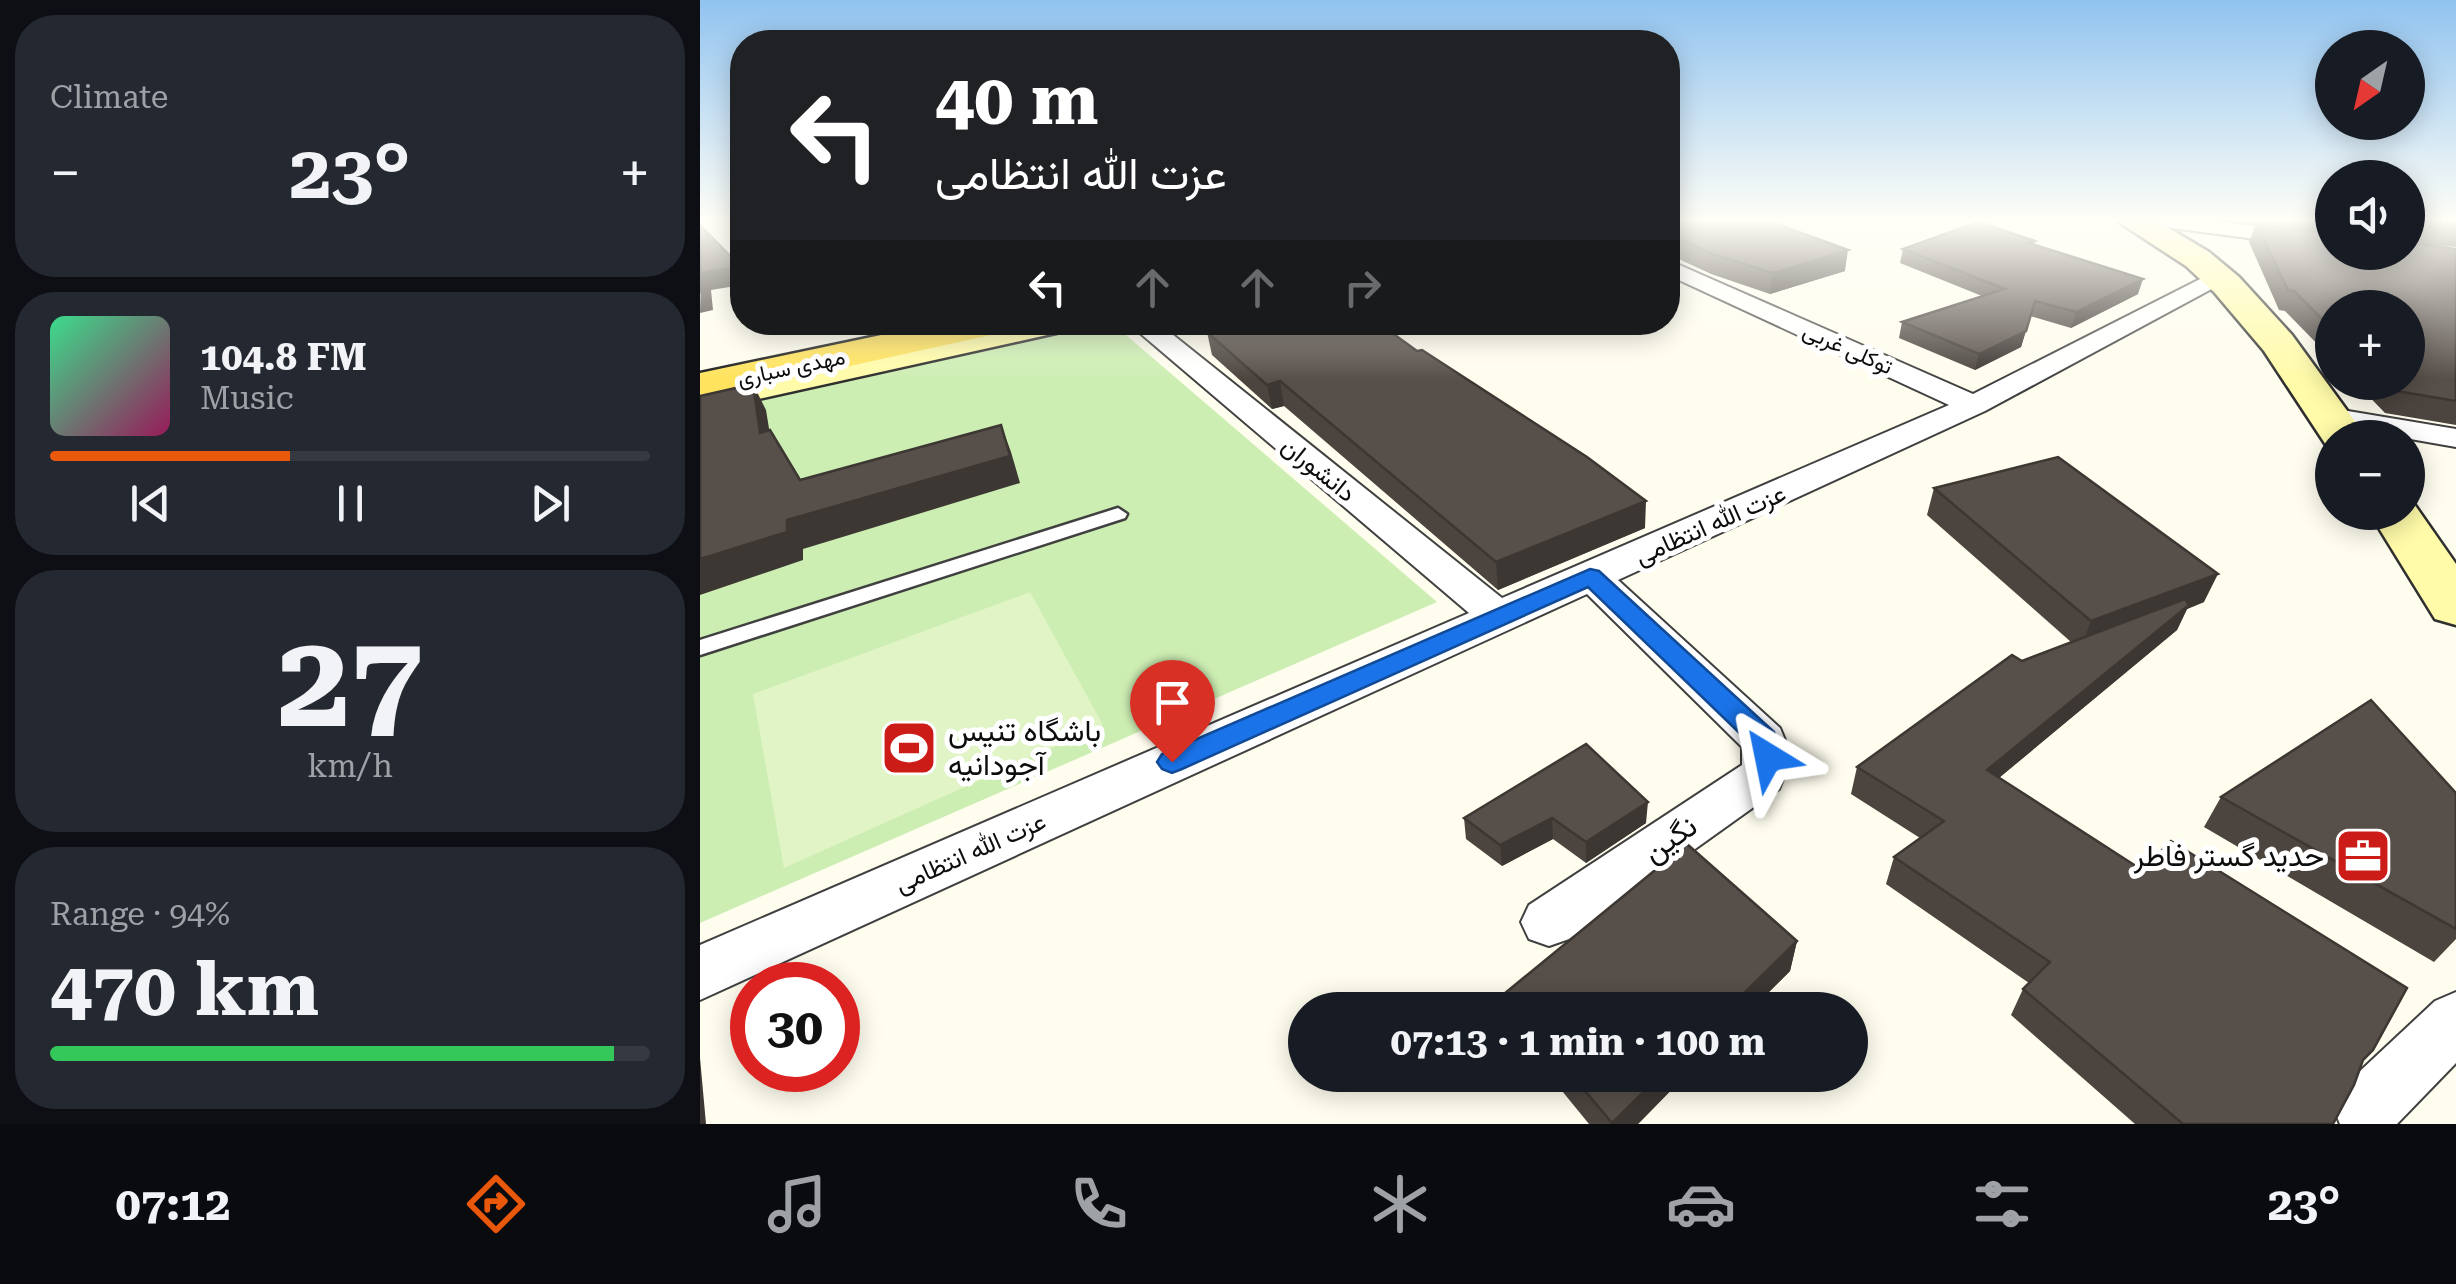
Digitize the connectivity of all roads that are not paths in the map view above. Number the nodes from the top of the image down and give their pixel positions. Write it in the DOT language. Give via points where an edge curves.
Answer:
graph roads {
  1 [pos="1682,273"];
  2 [pos="2197,273"];
  3 [pos="2214,273"];
  4 [pos="837,335"];
  5 [pos="889,335"];
  6 [pos="939,335"];
  7 [pos="996,335"];
  8 [pos="1156,335"];
  9 [pos="700,362"];
  10 [pos="700,374"];
  11 [pos="700,386"];
  12 [pos="700,399"];
  13 [pos="1974,405"];
  14 [pos="2332,420"];
  15 [pos="2425,435"];
  16 [pos="2456,438"];
  17 [pos="1118,514"];
  18 [pos="2406,530"];
  19 [pos="1590,576"];
  20 [pos="2456,606"];
  21 [pos="1498,616"];
  22 [pos="700,648"];
  23 [pos="1549,922"];
  24 [pos="700,973"];
  25 [pos="2456,1021"];
  26 [pos="2366,1110"];
  1 -- 13 [label="street, توکلی غربی"];
  2 -- 13 [label="street, عزت الله انتظامی"];
  3 -- 14 [label="main road"];
  4 -- 9 [label="main road"];
  5 -- 10 [label="main road, مهدی سباری"];
  6 -- 11 [label="main road, مهدی سباری"];
  7 -- 12 [label="main road"];
  8 -- 21 [label="street, دانشوران"];
  13 -- 19 [label="street, عزت الله انتظامی"];
  15 -- 16 [label="street"];
  17 -- 22 [label="lane"];
  18 -- 20 [label="main road"];
  19 -- 21 [label="street, عزت الله انتظامی"];
  19 -- 23 [label="street, نگین" via="1764,740 1768,757 1762,776"];
  21 -- 24 [label="street, عزت الله انتظامی"];
  25 -- 26 [label="street"];
}
